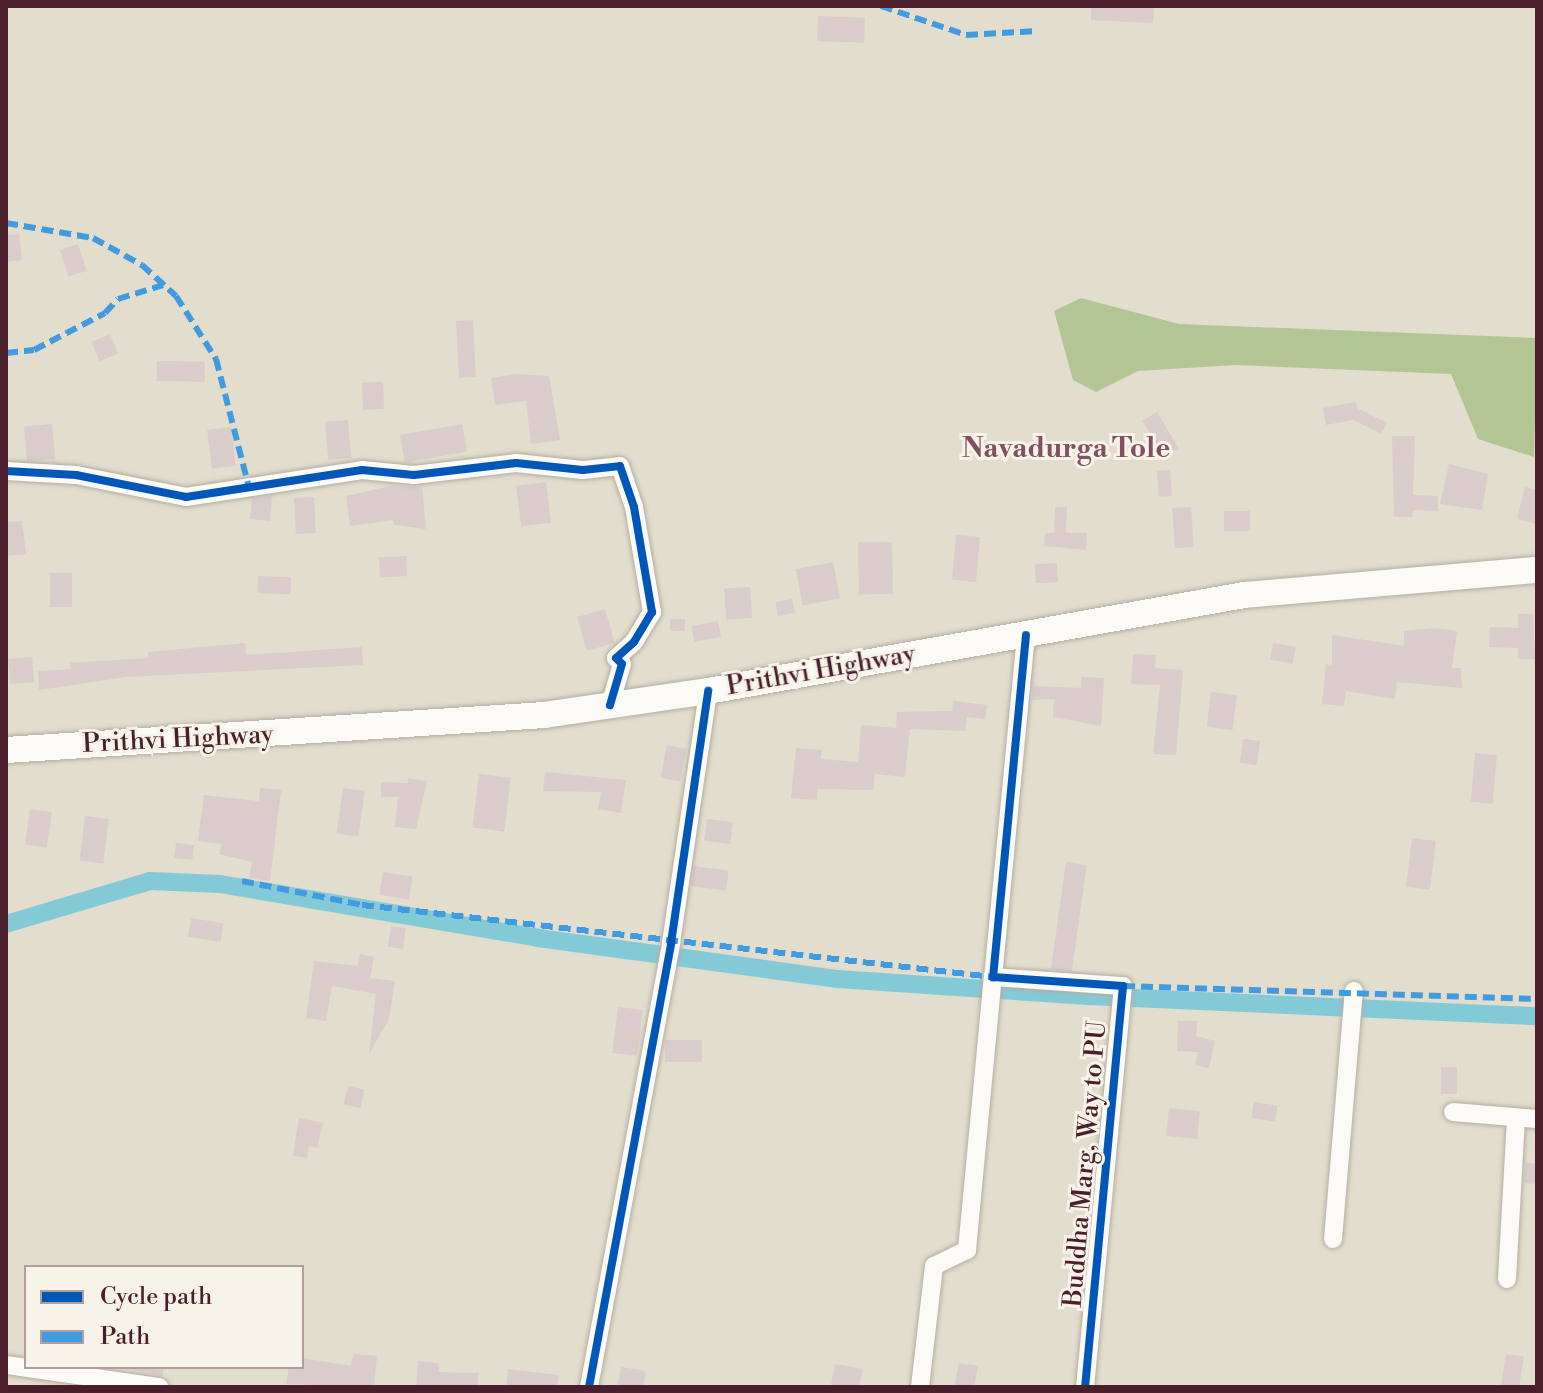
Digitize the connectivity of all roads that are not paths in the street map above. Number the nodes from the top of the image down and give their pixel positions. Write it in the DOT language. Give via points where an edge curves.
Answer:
graph roads {
  1 [pos="6,471"];
  2 [pos="1537,570"];
  3 [pos="1026,635"];
  4 [pos="708,691"];
  5 [pos="610,705"];
  6 [pos="6,750"];
  7 [pos="993,977"];
  8 [pos="1354,991"];
  9 [pos="1453,1112"];
  10 [pos="1516,1118"];
  11 [pos="1537,1119"];
  12 [pos="1333,1239"];
  13 [pos="1507,1279"];
  14 [pos="34,1369"];
  15 [pos="159,1387"];
  16 [pos="589,1387"];
  17 [pos="920,1387"];
  18 [pos="1085,1387"];
  1 -- 5 [label="street" via="76,475 186,497 362,470 414,475 516,463 583,470 620,466 634,507 652,612 634,642 616,658 622,664"];
  2 -- 3 [label="highway, Prithvi Highway" via="1244,595"];
  3 -- 4 [label="highway, Prithvi Highway"];
  3 -- 7 [label="street"];
  4 -- 5 [label="highway, Prithvi Highway"];
  4 -- 16 [label="street" via="669,955"];
  5 -- 6 [label="highway, Prithvi Highway" via="406,727"];
  7 -- 17 [label="street" via="967,1250 934,1266"];
  7 -- 18 [label="street, Buddha Marg, Way to PU" via="1123,986"];
  8 -- 12 [label="street"];
  9 -- 10 [label="street"];
  10 -- 11 [label="street"];
  10 -- 13 [label="street"];
  14 -- 15 [label="street"];
}
